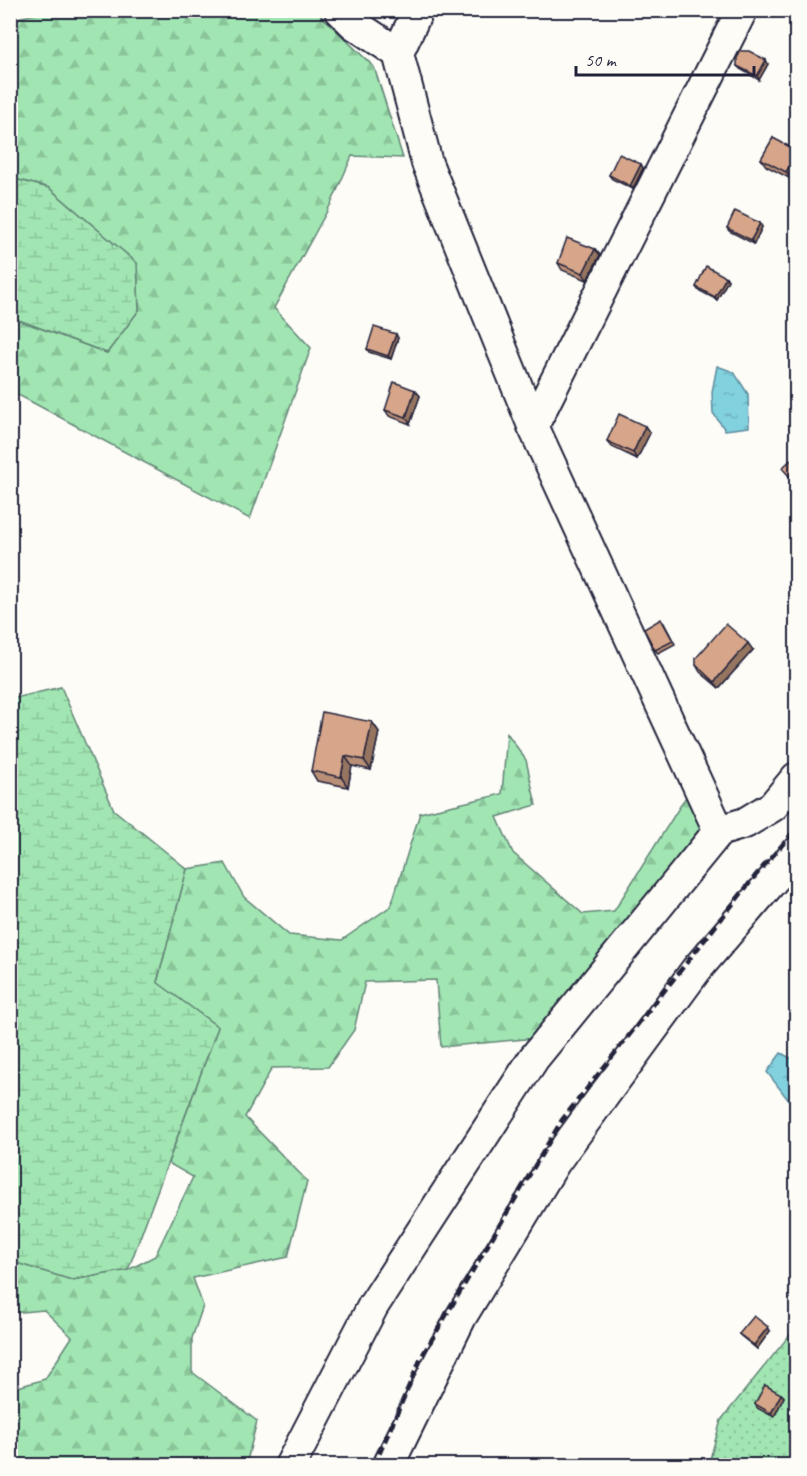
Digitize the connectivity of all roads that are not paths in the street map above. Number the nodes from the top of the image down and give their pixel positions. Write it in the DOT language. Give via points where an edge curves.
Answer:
graph roads {
  1 [pos="340,10"];
  2 [pos="418,10"];
  3 [pos="742,10"];
  4 [pos="398,53"];
  5 [pos="533,426"];
  6 [pos="796,778"];
  7 [pos="719,831"];
  8 [pos="796,853"];
  9 [pos="290,1466"];
  10 [pos="388,1466"];
  1 -- 4 [label="street"];
  2 -- 4 [label="street"];
  3 -- 5 [label="street"];
  4 -- 5 [label="street" via="427,163"];
  5 -- 7 [label="street"];
  6 -- 7 [label="street" via="773,806 745,823"];
  7 -- 9 [label="street" via="534,1058 373,1306"];
  8 -- 10 [label="street" via="696,970 555,1162 462,1317"];
}
